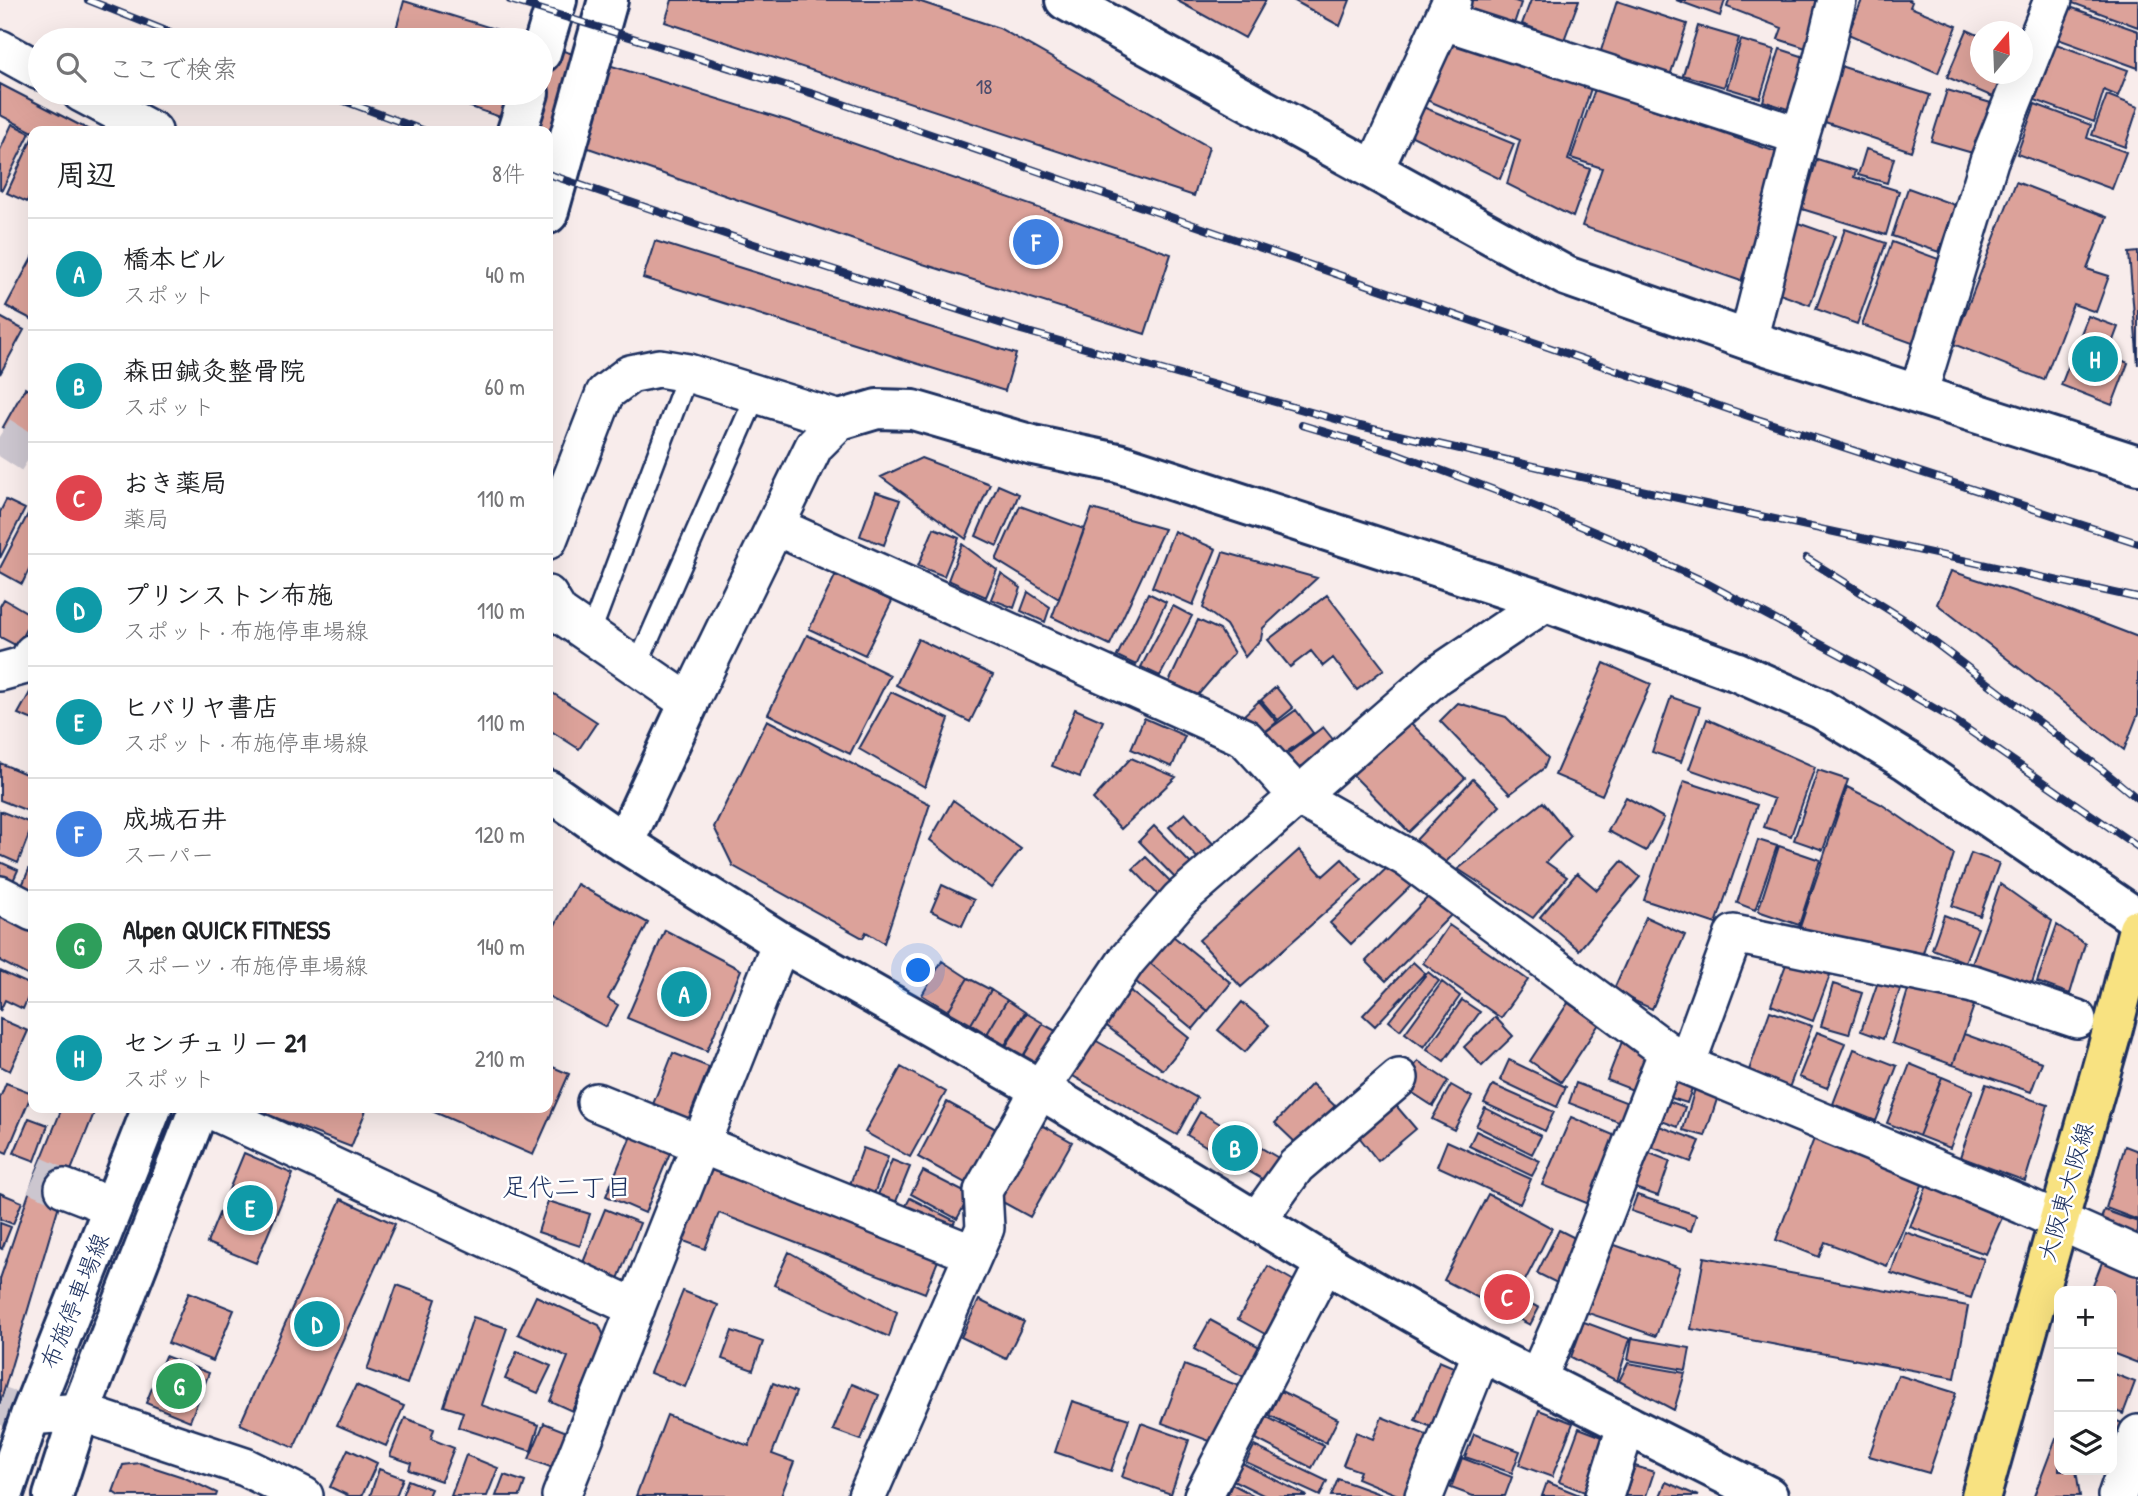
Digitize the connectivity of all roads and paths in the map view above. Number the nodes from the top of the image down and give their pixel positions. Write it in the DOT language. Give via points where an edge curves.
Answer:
graph roads {
  1 [pos="557,0"];
  2 [pos="608,0"];
  3 [pos="1065,0"];
  4 [pos="1837,0"];
  5 [pos="2053,0"];
  6 [pos="1448,11"];
  7 [pos="549,28"];
  8 [pos="0,50"];
  9 [pos="28,65"];
  10 [pos="104,105"];
  11 [pos="525,105"];
  12 [pos="144,126"];
  13 [pos="518,126"];
  14 [pos="1800,136"];
  15 [pos="1374,170"];
  16 [pos="553,196"];
  17 [pos="1748,340"];
  18 [pos="688,373"];
  19 [pos="1918,394"];
  20 [pos="756,395"];
  21 [pos="840,421"];
  22 [pos="2138,465"];
  23 [pos="775,526"];
  24 [pos="553,527"];
  25 [pos="1546,602"];
  26 [pos="553,603"];
  27 [pos="590,634"];
  28 [pos="28,662"];
  29 [pos="637,666"];
  30 [pos="0,672"];
  31 [pos="689,703"];
  32 [pos="553,793"];
  33 [pos="1299,797"];
  34 [pos="624,843"];
  35 [pos="0,895"];
  36 [pos="28,909"];
  37 [pos="2138,919"];
  38 [pos="2138,929"];
  39 [pos="781,942"];
  40 [pos="2077,1019"];
  41 [pos="1677,1058"];
  42 [pos="1399,1077"];
  43 [pos="1040,1089"];
  44 [pos="596,1102"];
  45 [pos="150,1113"];
  46 [pos="197,1113"];
  47 [pos="219,1113"];
  48 [pos="701,1143"];
  49 [pos="64,1188"];
  50 [pos="113,1208"];
  51 [pos="2057,1221"];
  52 [pos="1256,1222"];
  53 [pos="974,1254"];
  54 [pos="2138,1256"];
  55 [pos="1325,1263"];
  56 [pos="636,1308"];
  57 [pos="1482,1352"];
  58 [pos="1537,1379"];
  59 [pos="80,1412"];
  60 [pos="30,1416"];
  61 [pos="1627,1424"];
  62 [pos="2138,1434"];
  63 [pos="241,1483"];
  64 [pos="869,1495"];
  65 [pos="3,1496"];
  66 [pos="53,1496"];
  67 [pos="303,1496"];
  68 [pos="561,1496"];
  69 [pos="1203,1496"];
  70 [pos="1424,1496"];
  71 [pos="1604,1496"];
  72 [pos="1768,1496"];
  73 [pos="1981,1496"];
  74 [pos="2117,1496"];
  1 -- 7 [label="street"];
  2 -- 16 [label="street"];
  3 -- 15 [label="street"];
  4 -- 14 [label="street"];
  5 -- 19 [label="street" via="1989,161"];
  6 -- 14 [label="street"];
  6 -- 15 [label="street"];
  8 -- 9 [label="street"];
  10 -- 12 [label="street"];
  11 -- 13 [label="street"];
  14 -- 17 [label="street"];
  15 -- 17 [label="street" via="1566,276"];
  17 -- 19 [label="street"];
  18 -- 20 [label="street"];
  18 -- 24 [label="street" via="659,368 630,374 605,393"];
  18 -- 27 [label="lane"];
  19 -- 22 [label="street"];
  20 -- 21 [label="street"];
  20 -- 29 [label="lane"];
  21 -- 23 [label="street" via="814,446"];
  21 -- 25 [label="street" via="877,409 914,410 1033,445 1118,463"];
  23 -- 31 [label="street"];
  23 -- 33 [label="street" via="1244,738"];
  25 -- 33 [label="street" via="1436,676"];
  25 -- 37 [label="street" via="1735,671 1821,709 1907,761"];
  26 -- 27 [label="street" via="559,613"];
  27 -- 29 [label="street"];
  28 -- 30 [label="street"];
  29 -- 31 [label="street"];
  31 -- 34 [label="street"];
  32 -- 34 [label="street"];
  33 -- 41 [label="street" via="1407,858"];
  33 -- 43 [label="street" via="1180,899 1127,960"];
  34 -- 39 [label="street"];
  35 -- 36 [label="street"];
  38 -- 51 [label="main road, 大阪東大阪線"];
  39 -- 43 [label="street"];
  39 -- 48 [label="street"];
  40 -- 41 [label="street" via="1973,984 1734,934"];
  41 -- 51 [label="street"];
  41 -- 58 [label="street"];
  42 -- 52 [label="street" via="1296,1166"];
  43 -- 52 [label="street"];
  43 -- 53 [label="street" via="983,1191 985,1228"];
  44 -- 48 [label="street"];
  45 -- 50 [label="street, 布施停車場線"];
  46 -- 59 [label="street, 布施停車場線"];
  47 -- 56 [label="street"];
  48 -- 53 [label="street"];
  48 -- 56 [label="street"];
  49 -- 50 [label="street"];
  50 -- 60 [label="street, 布施停車場線"];
  51 -- 54 [label="street"];
  51 -- 73 [label="main road, 大阪東大阪線"];
  52 -- 55 [label="street"];
  53 -- 64 [label="street"];
  55 -- 57 [label="street"];
  55 -- 69 [label="street"];
  56 -- 68 [label="street"];
  57 -- 58 [label="street"];
  57 -- 70 [label="street"];
  58 -- 61 [label="street"];
  59 -- 60 [label="street"];
  59 -- 63 [label="street"];
  59 -- 66 [label="street, 布施停車場線"];
  60 -- 65 [label="street, 布施停車場線"];
  61 -- 71 [label="street"];
  61 -- 72 [label="street"];
  62 -- 74 [label="street"];
  63 -- 67 [label="street"];
}
